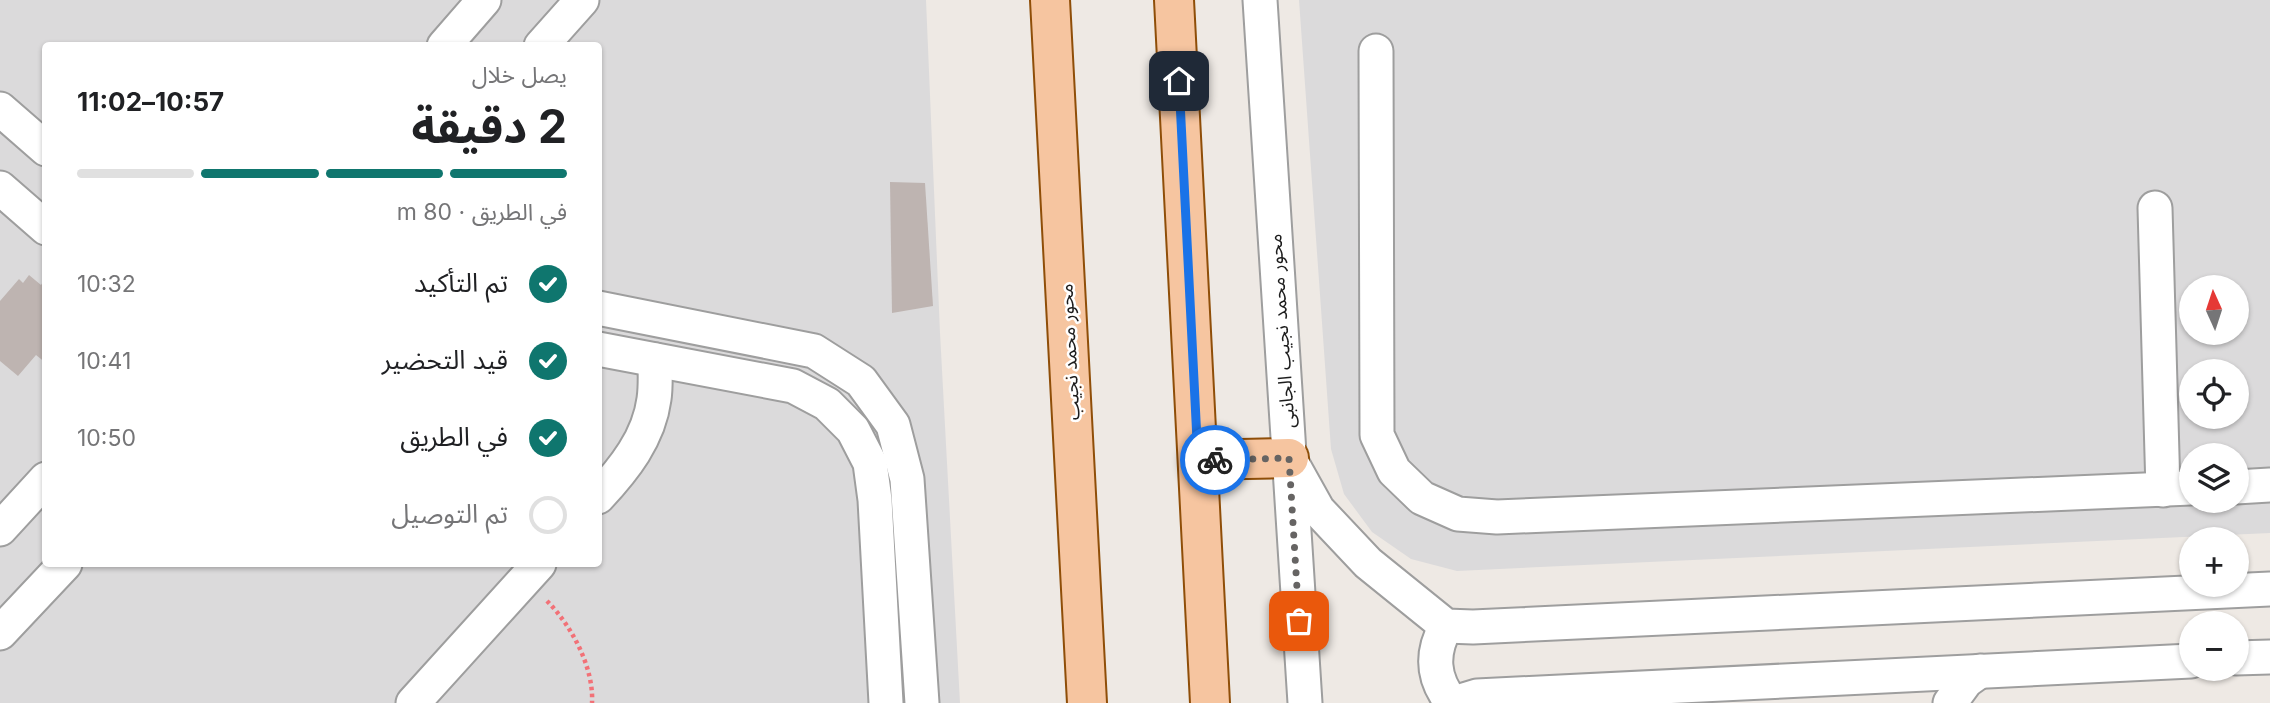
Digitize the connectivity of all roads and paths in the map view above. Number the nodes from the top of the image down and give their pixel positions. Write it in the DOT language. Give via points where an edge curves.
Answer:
graph roads {
  1 [pos="484,0"];
  2 [pos="582,0"];
  3 [pos="1050,0"];
  4 [pos="1174,0"];
  5 [pos="1260,0"];
  6 [pos="447,42"];
  7 [pos="545,42"];
  8 [pos="1376,51"];
  9 [pos="0,109"];
  10 [pos="42,146"];
  11 [pos="0,188"];
  12 [pos="2155,208"];
  13 [pos="42,225"];
  14 [pos="602,309"];
  15 [pos="602,350"];
  16 [pos="655,360"];
  17 [pos="1289,458"];
  18 [pos="1198,460"];
  19 [pos="42,483"];
  20 [pos="2270,485"];
  21 [pos="2249,486"];
  22 [pos="2177,489"];
  23 [pos="602,493"];
  24 [pos="0,529"];
  25 [pos="62,567"];
  26 [pos="532,571"];
  27 [pos="2270,589"];
  28 [pos="1446,626"];
  29 [pos="0,633"];
  30 [pos="2270,657"];
  31 [pos="2249,658"];
  32 [pos="2179,662"];
  33 [pos="1980,671"];
  34 [pos="1864,677"];
  35 [pos="413,703"];
  36 [pos="593,703"];
  37 [pos="886,703"];
  38 [pos="922,703"];
  39 [pos="1087,703"];
  40 [pos="1210,703"];
  41 [pos="1305,703"];
  42 [pos="1453,703"];
  43 [pos="1885,703"];
  44 [pos="1950,703"];
  1 -- 6 [label="street"];
  2 -- 7 [label="street"];
  3 -- 39 [label="main road, محور محمد نجيب"];
  4 -- 18 [label="main road"];
  5 -- 17 [label="street, محور محمد نجيب الجانبى"];
  8 -- 22 [label="street" via="1377,435 1394,471 1422,498 1458,514 1497,517"];
  9 -- 10 [label="street"];
  11 -- 13 [label="street"];
  12 -- 22 [label="street"];
  14 -- 38 [label="street" via="814,352 860,381 893,425 907,479"];
  15 -- 16 [label="street"];
  16 -- 23 [label="street" via="654,399 644,435 625,467"];
  16 -- 37 [label="street" via="793,386 827,404 853,430 870,463 875,500"];
  17 -- 18 [label="main road"];
  17 -- 28 [label="street" via="1318,510 1368,563"];
  17 -- 41 [label="street, محور محمد نجيب الجانبى"];
  18 -- 40 [label="main road"];
  19 -- 24 [label="street"];
  20 -- 21 [label="street"];
  25 -- 29 [label="street"];
  26 -- 35 [label="street"];
  26 -- 36 [label="path" via="579,648"];
  27 -- 28 [label="street"];
  28 -- 42 [label="street" via="1435,652 1435,667 1444,693"];
  30 -- 31 [label="street"];
  32 -- 33 [label="street"];
  33 -- 34 [label="street"];
  33 -- 44 [label="street"];
  34 -- 42 [label="street" via="1477,696"];
  34 -- 43 [label="street"];
}
